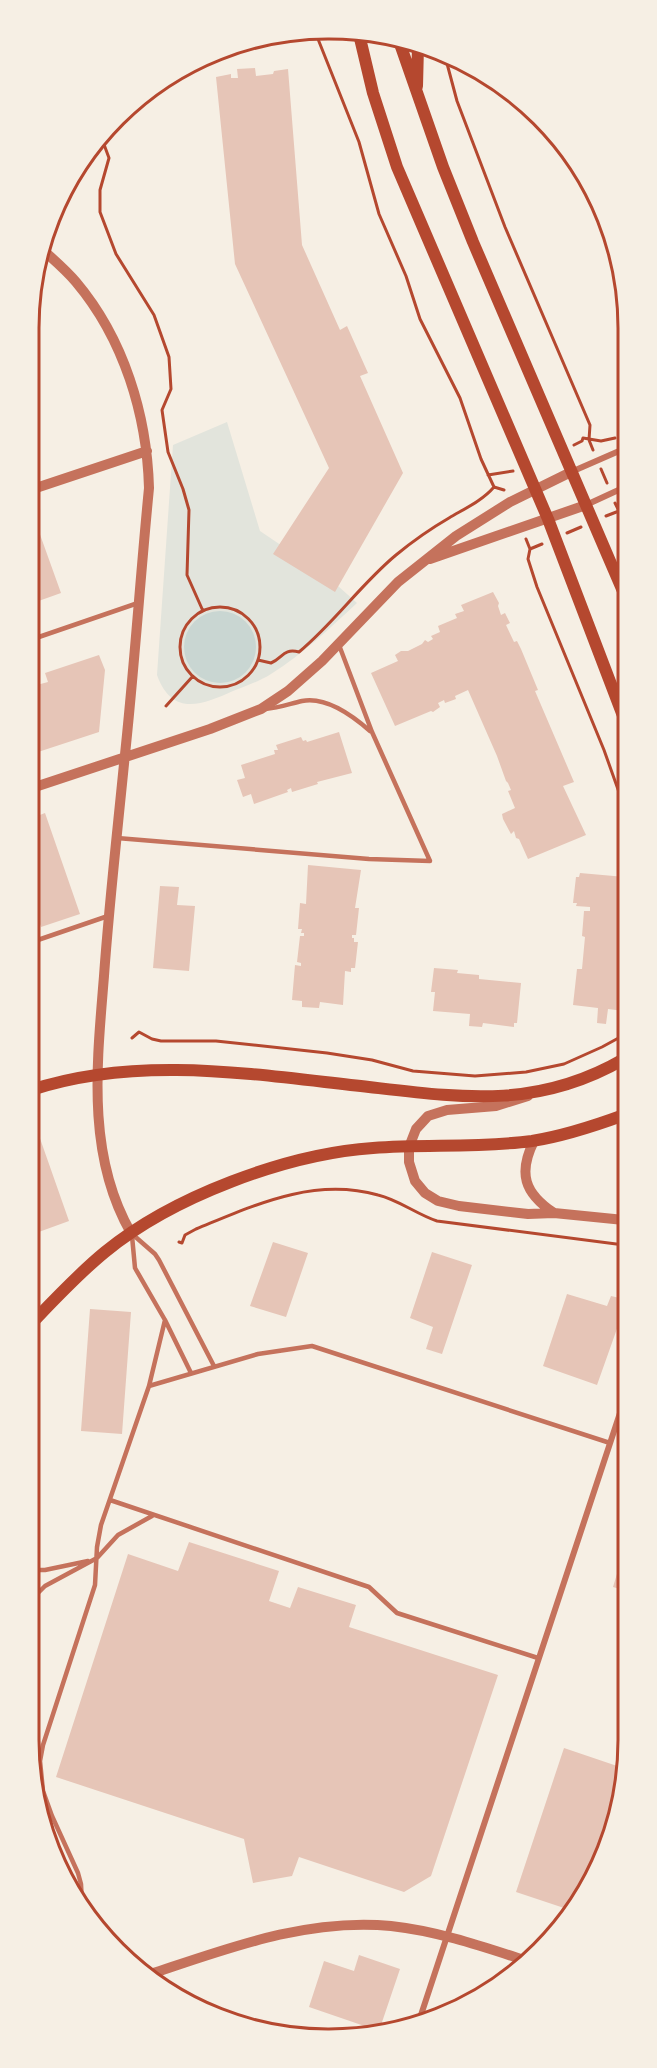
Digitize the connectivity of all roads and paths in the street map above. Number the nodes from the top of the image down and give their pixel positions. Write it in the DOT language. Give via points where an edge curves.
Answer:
graph roads {
  1 [pos="318,40"];
  2 [pos="359,41"];
  3 [pos="401,49"];
  4 [pos="418,53"];
  5 [pos="447,65"];
  6 [pos="417,96"];
  7 [pos="105,145"];
  8 [pos="49,255"];
  9 [pos="618,437"];
  10 [pos="589,440"];
  11 [pos="147,451"];
  12 [pos="562,451"];
  13 [pos="618,452"];
  14 [pos="598,461"];
  15 [pos="525,466"];
  16 [pos="571,472"];
  17 [pos="488,475"];
  18 [pos="39,487"];
  19 [pos="494,487"];
  20 [pos="536,489"];
  21 [pos="505,490"];
  22 [pos="618,491"];
  23 [pos="612,494"];
  24 [pos="586,505"];
  25 [pos="618,509"];
  26 [pos="618,511"];
  27 [pos="548,519"];
  28 [pos="593,522"];
  29 [pos="555,538"];
  30 [pos="424,561"];
  31 [pos="618,580"];
  32 [pos="138,603"];
  33 [pos="203,611"];
  34 [pos="39,637"];
  35 [pos="339,645"];
  36 [pos="258,660"];
  37 [pos="193,676"];
  38 [pos="618,703"];
  39 [pos="166,706"];
  40 [pos="261,709"];
  41 [pos="372,732"];
  42 [pos="125,758"];
  43 [pos="39,786"];
  44 [pos="618,789"];
  45 [pos="117,838"];
  46 [pos="108,916"];
  47 [pos="39,940"];
  48 [pos="132,1038"];
  49 [pos="618,1038"];
  50 [pos="618,1062"];
  51 [pos="97,1075"];
  52 [pos="39,1088"];
  53 [pos="535,1093"];
  54 [pos="618,1117"];
  55 [pos="534,1140"];
  56 [pos="409,1147"];
  57 [pos="554,1213"];
  58 [pos="618,1219"];
  59 [pos="131,1233"];
  60 [pos="179,1242"];
  61 [pos="618,1244"];
  62 [pos="39,1316"];
  63 [pos="165,1320"];
  64 [pos="214,1366"];
  65 [pos="191,1373"];
  66 [pos="149,1386"];
  67 [pos="618,1419"];
  68 [pos="610,1443"];
  69 [pos="110,1500"];
  70 [pos="152,1516"];
  71 [pos="97,1558"];
  72 [pos="39,1570"];
  73 [pos="39,1592"];
  74 [pos="538,1658"];
  75 [pos="40,1760"];
  76 [pos="40,1764"];
  77 [pos="42,1782"];
  78 [pos="45,1797"];
  79 [pos="81,1889"];
  80 [pos="447,1937"];
  81 [pos="518,1958"];
  82 [pos="157,1972"];
  83 [pos="421,2014"];
  1 -- 17 [label="path" via="359,142 379,214 420,319 460,398"];
  2 -- 15 [label="main road" via="401,177"];
  3 -- 6 [label="main road"];
  4 -- 6 [label="main road"];
  5 -- 10 [label="path" via="457,101 505,227 590,425"];
  6 -- 12 [label="main road" via="473,242"];
  7 -- 33 [label="path" via="109,158 99,200 102,220 116,254 154,315 169,357 171,389 162,410 168,452 189,510 187,575"];
  8 -- 11 [label="street" via="76,282 105,323 131,383"];
  9 -- 10 [label="path"];
  10 -- 12 [label="path" via="583,438"];
  10 -- 14 [label="path"];
  11 -- 18 [label="street"];
  11 -- 32 [label="street" via="149,488"];
  12 -- 16 [label="main road"];
  13 -- 14 [label="street"];
  14 -- 16 [label="street"];
  14 -- 23 [label="path"];
  15 -- 17 [label="path" via="510,473"];
  15 -- 20 [label="main road"];
  16 -- 20 [label="street"];
  16 -- 24 [label="main road"];
  17 -- 19 [label="path"];
  19 -- 21 [label="path"];
  19 -- 36 [label="path" via="394,556 299,652 283,653 271,663"];
  20 -- 27 [label="main road"];
  20 -- 30 [label="street" via="456,536"];
  22 -- 23 [label="street"];
  23 -- 24 [label="street"];
  23 -- 25 [label="path"];
  24 -- 27 [label="street"];
  24 -- 28 [label="main road"];
  26 -- 28 [label="path"];
  27 -- 29 [label="main road"];
  27 -- 30 [label="street"];
  28 -- 29 [label="path"];
  28 -- 31 [label="main road"];
  29 -- 38 [label="main road"];
  29 -- 44 [label="path" via="530,549 528,559"];
  30 -- 35 [label="street" via="380,599"];
  32 -- 34 [label="lane"];
  32 -- 42 [label="street"];
  33 -- 36 [label="path" via="225,607 248,617 260,640"];
  33 -- 37 [label="path" via="190,620 180,643 183,662"];
  35 -- 40 [label="street" via="302,680"];
  35 -- 41 [label="lane"];
  36 -- 37 [label="path" via="247,677 235,685 207,685"];
  37 -- 39 [label="path"];
  40 -- 41 [label="lane" via="319,702 345,711"];
  40 -- 42 [label="street"];
  41 -- 45 [label="lane" via="430,861"];
  42 -- 43 [label="street"];
  42 -- 45 [label="street"];
  45 -- 46 [label="street"];
  46 -- 47 [label="lane"];
  46 -- 51 [label="street"];
  48 -- 49 [label="path" via="139,1032 161,1041 216,1041 327,1053 413,1071 475,1076 564,1064"];
  50 -- 53 [label="main road" via="589,1077"];
  51 -- 52 [label="main road"];
  51 -- 53 [label="main road" via="169,1069 460,1097"];
  51 -- 59 [label="street" via="102,1151 117,1206"];
  53 -- 56 [label="street" via="496,1106 437,1112 416,1129"];
  54 -- 55 [label="main road"];
  55 -- 56 [label="main road"];
  55 -- 57 [label="street" via="527,1154 526,1180 538,1202"];
  56 -- 57 [label="street" via="415,1181 438,1201 528,1214"];
  56 -- 59 [label="main road" via="333,1153 284,1165 221,1186"];
  57 -- 58 [label="street"];
  59 -- 62 [label="main road" via="77,1276"];
  59 -- 63 [label="lane" via="135,1268"];
  59 -- 64 [label="lane" via="155,1254"];
  60 -- 61 [label="path" via="196,1229 274,1198 330,1189 377,1194 437,1221"];
  63 -- 65 [label="lane"];
  63 -- 66 [label="lane"];
  64 -- 65 [label="lane"];
  64 -- 68 [label="lane" via="312,1346"];
  65 -- 66 [label="lane"];
  66 -- 69 [label="lane"];
  67 -- 68 [label="street"];
  68 -- 74 [label="street"];
  69 -- 70 [label="lane"];
  69 -- 71 [label="lane" via="101,1525"];
  70 -- 71 [label="lane" via="118,1535"];
  70 -- 74 [label="lane" via="369,1587 397,1613"];
  71 -- 72 [label="lane"];
  71 -- 73 [label="lane"];
  71 -- 75 [label="lane" via="95,1585"];
  74 -- 80 [label="street"];
  76 -- 77 [label="lane"];
  78 -- 79 [label="lane"];
  80 -- 81 [label="street"];
  80 -- 82 [label="street" via="391,1926 305,1929 254,1940"];
  80 -- 83 [label="street"];
}
